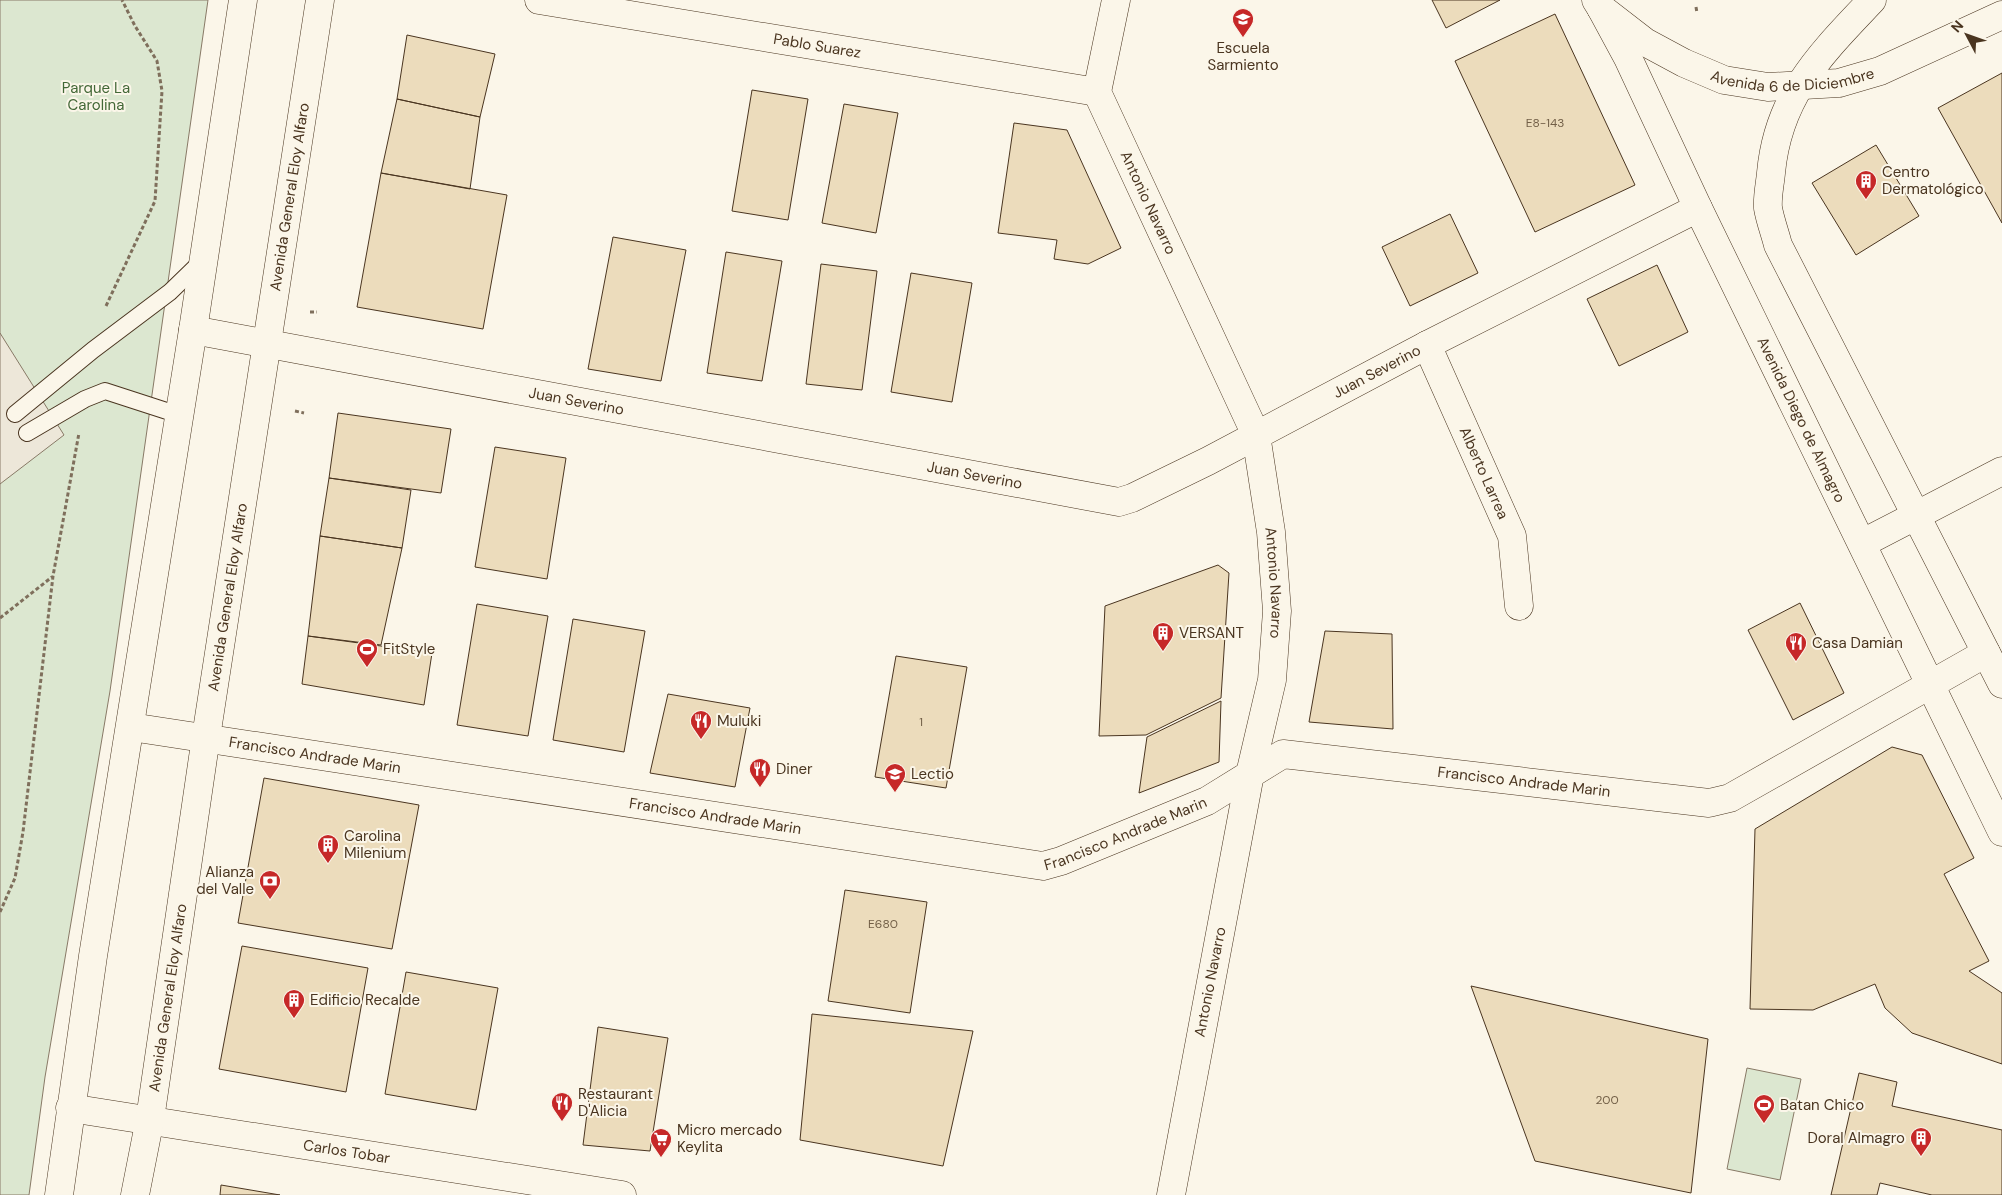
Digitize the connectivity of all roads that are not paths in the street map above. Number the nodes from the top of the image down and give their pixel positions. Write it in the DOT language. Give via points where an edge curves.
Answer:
graph roads {
  1 [pos="243,0"];
  2 [pos="320,0"];
  3 [pos="540,0"];
  4 [pos="1116,0"];
  5 [pos="1872,0"];
  6 [pos="1598,4"];
  7 [pos="2002,15"];
  8 [pos="1798,85"];
  9 [pos="1097,92"];
  10 [pos="1698,208"];
  11 [pos="203,260"];
  12 [pos="193,330"];
  13 [pos="268,343"];
  14 [pos="1428,345"];
  15 [pos="15,414"];
  16 [pos="179,415"];
  17 [pos="27,433"];
  18 [pos="1256,435"];
  19 [pos="2002,471"];
  20 [pos="1916,515"];
  21 [pos="1863,542"];
  22 [pos="1519,606"];
  23 [pos="1986,653"];
  24 [pos="1929,684"];
  25 [pos="2002,684"];
  26 [pos="131,726"];
  27 [pos="206,737"];
  28 [pos="1250,774"];
  29 [pos="2002,832"];
  30 [pos="70,1108"];
  31 [pos="150,1119"];
  32 [pos="605,1194"];
  33 [pos="58,1195"];
  34 [pos="135,1195"];
  35 [pos="1171,1195"];
  1 -- 11 [label="street"];
  2 -- 13 [label="street, Avenida General Eloy Alfaro"];
  3 -- 9 [label="street, Pablo Suarez"];
  4 -- 9 [label="street"];
  5 -- 8 [label="street"];
  6 -- 8 [label="street, Avenida 6 de Diciembre" via="1645,42 1724,80 1768,87"];
  6 -- 10 [label="street, Avenida Diego de Almagro" via="1628,58"];
  7 -- 8 [label="street, Avenida 6 de Diciembre" via="1880,71 1840,83"];
  8 -- 20 [label="street" via="1782,118 1772,162 1768,207 1778,245"];
  9 -- 18 [label="street, Antonio Navarro"];
  10 -- 14 [label="street, Juan Severino"];
  10 -- 21 [label="street, Avenida Diego de Almagro"];
  11 -- 12 [label="street"];
  11 -- 15 [label="lane" via="170,292"];
  12 -- 13 [label="street, Juan Severino"];
  12 -- 16 [label="street"];
  13 -- 18 [label="street, Juan Severino" via="1119,502"];
  13 -- 27 [label="street, Avenida General Eloy Alfaro"];
  14 -- 18 [label="street, Juan Severino"];
  14 -- 22 [label="street, Alberto Larrea" via="1512,536"];
  16 -- 17 [label="lane" via="105,391"];
  16 -- 26 [label="street"];
  18 -- 28 [label="street, Antonio Navarro" via="1271,532 1277,611 1272,680"];
  19 -- 20 [label="street"];
  20 -- 21 [label="street"];
  20 -- 23 [label="street"];
  21 -- 24 [label="street, Avenida Diego de Almagro"];
  23 -- 24 [label="street, Francisco Andrade Marin"];
  23 -- 25 [label="street"];
  24 -- 28 [label="street, Francisco Andrade Marin" via="1730,798 1709,803 1283,754"];
  24 -- 29 [label="street, Avenida Diego de Almagro"];
  26 -- 27 [label="street, Francisco Andrade Marin"];
  26 -- 30 [label="street"];
  27 -- 28 [label="street, Francisco Andrade Marin" via="1043,866 1207,802"];
  27 -- 31 [label="street, Avenida General Eloy Alfaro"];
  28 -- 35 [label="street, Antonio Navarro"];
  30 -- 31 [label="street, Carlos Tobar"];
  30 -- 33 [label="street"];
  31 -- 32 [label="street, Carlos Tobar"];
  31 -- 34 [label="street, Avenida General Eloy Alfaro"];
}
